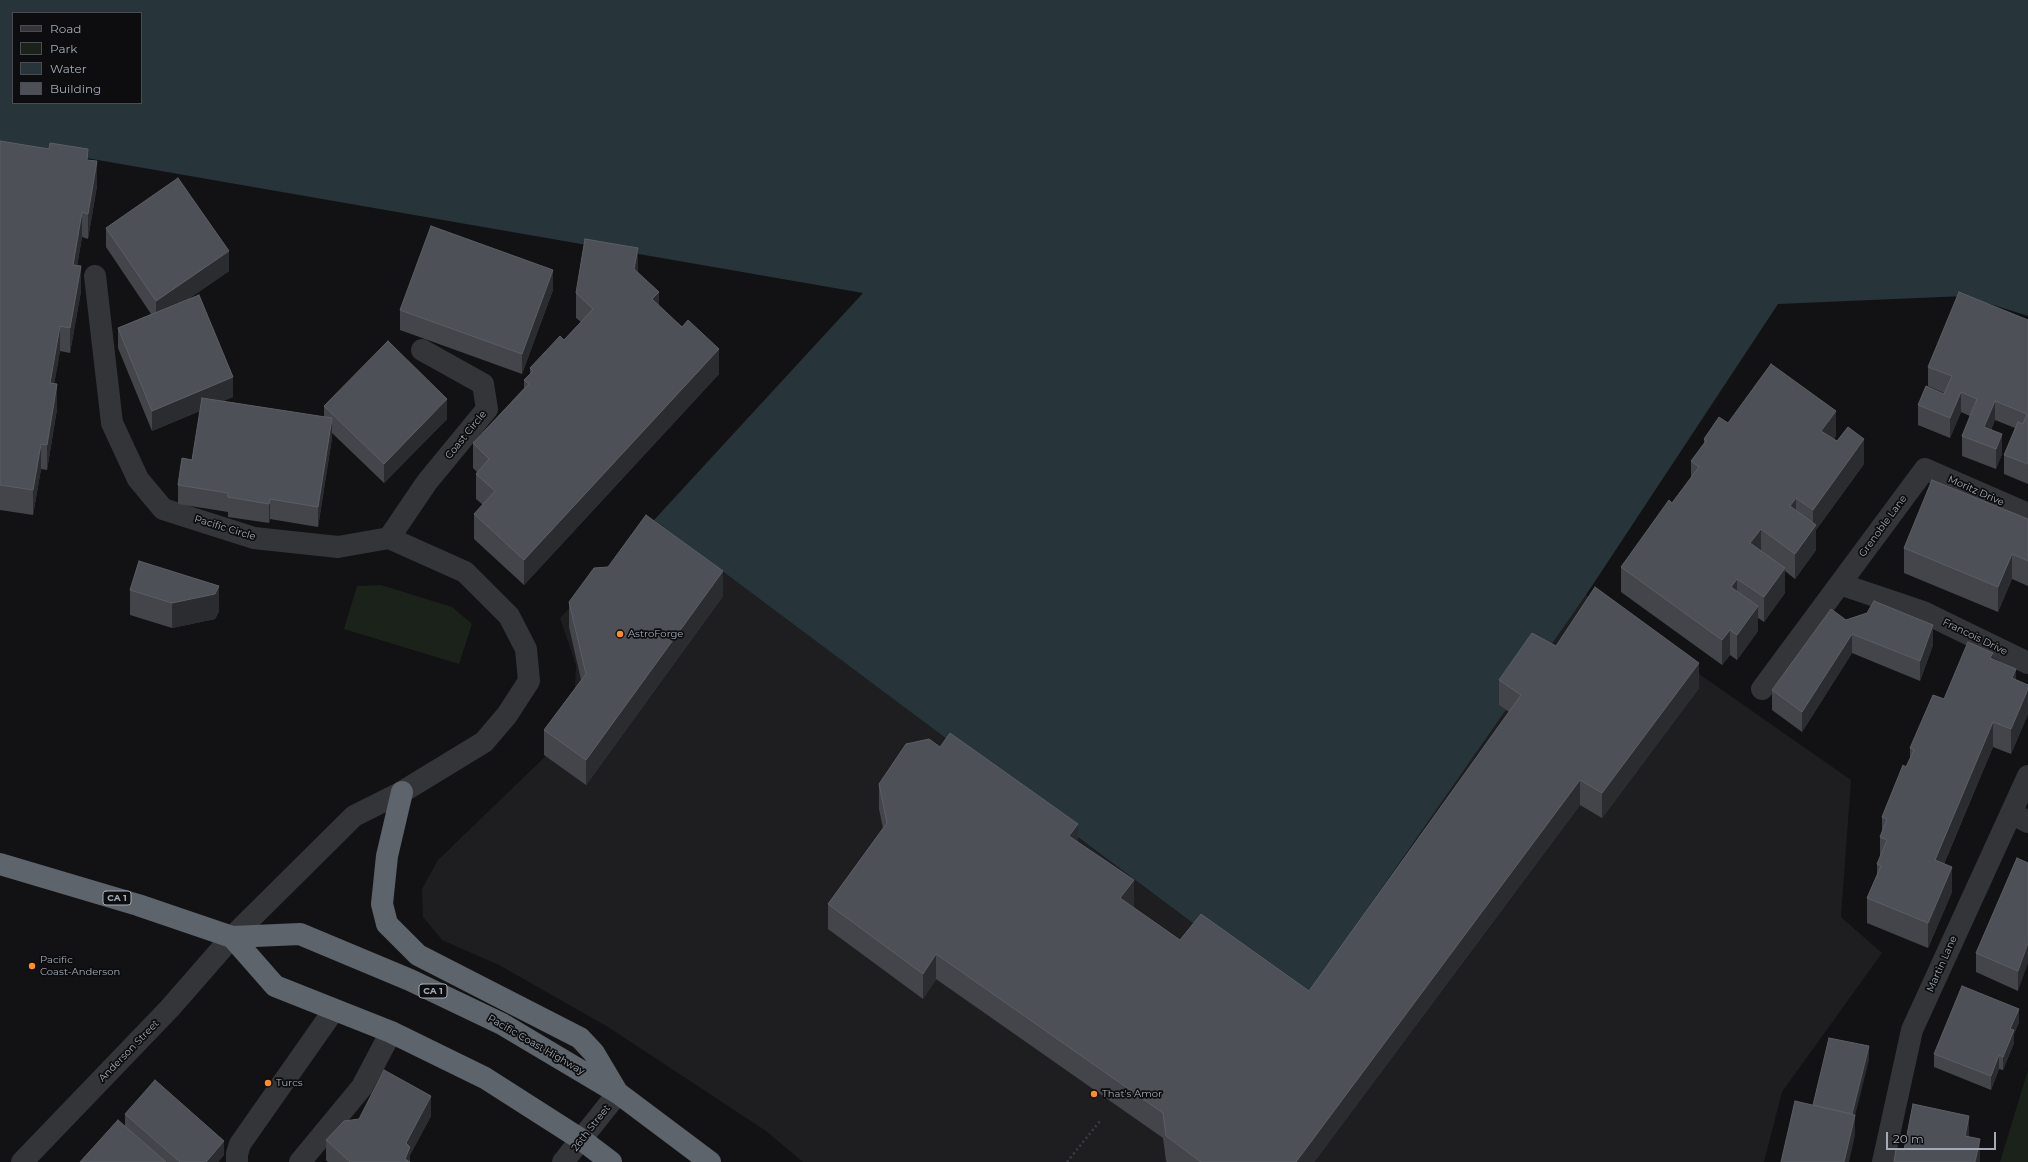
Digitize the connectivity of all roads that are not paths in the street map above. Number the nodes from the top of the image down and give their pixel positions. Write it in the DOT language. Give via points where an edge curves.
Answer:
graph roads {
  1 [pos="95,276"];
  2 [pos="422,350"];
  3 [pos="1925,469"];
  4 [pos="2028,514"];
  5 [pos="389,538"];
  6 [pos="1840,584"];
  7 [pos="2028,663"];
  8 [pos="1762,689"];
  9 [pos="2028,776"];
  10 [pos="402,792"];
  11 [pos="2019,817"];
  12 [pos="0,864"];
  13 [pos="232,937"];
  14 [pos="334,1010"];
  15 [pos="391,1032"];
  16 [pos="618,1093"];
  17 [pos="582,1140"];
  18 [pos="22,1162"];
  19 [pos="237,1162"];
  20 [pos="300,1162"];
  21 [pos="563,1162"];
  22 [pos="611,1162"];
  23 [pos="710,1162"];
  24 [pos="1883,1162"];
  1 -- 5 [label="street, Pacific Circle" via="112,423 138,479 163,509 254,538 338,547"];
  2 -- 5 [label="street, Coast Circle" via="483,384 487,409 427,482"];
  3 -- 4 [label="street, Moritz Drive"];
  3 -- 6 [label="street, Grenoble Lane"];
  5 -- 10 [label="street, Anderson Street" via="465,572 509,616 526,649 529,681 507,715 484,742"];
  6 -- 7 [label="street, Francois Drive" via="1923,612"];
  6 -- 8 [label="street, Grenoble Lane"];
  9 -- 11 [label="street, Martin Lane"];
  10 -- 13 [label="street, Anderson Street" via="354,816"];
  10 -- 16 [label="highway" via="387,856 382,904 387,924 418,955 580,1038 594,1053"];
  11 -- 24 [label="street, Martin Lane" via="1912,1030"];
  12 -- 13 [label="highway, Pacific Coast Highway / CA 1" via="138,904"];
  13 -- 14 [label="highway, Pacific Coast Highway / CA 1" via="275,986"];
  13 -- 16 [label="highway, Pacific Coast Highway / CA 1" via="300,934 410,980 502,1024"];
  13 -- 18 [label="street, Anderson Street" via="170,1008"];
  14 -- 15 [label="highway, Pacific Coast Highway / CA 1"];
  14 -- 19 [label="street" via="240,1144"];
  15 -- 17 [label="highway, Pacific Coast Highway / CA 1" via="485,1078"];
  15 -- 20 [label="street" via="362,1087"];
  16 -- 17 [label="street, 26th Street"];
  16 -- 23 [label="highway, Pacific Coast Highway / CA 1"];
  17 -- 21 [label="street, 26th Street"];
  17 -- 22 [label="highway, Pacific Coast Highway / CA 1"];
}
